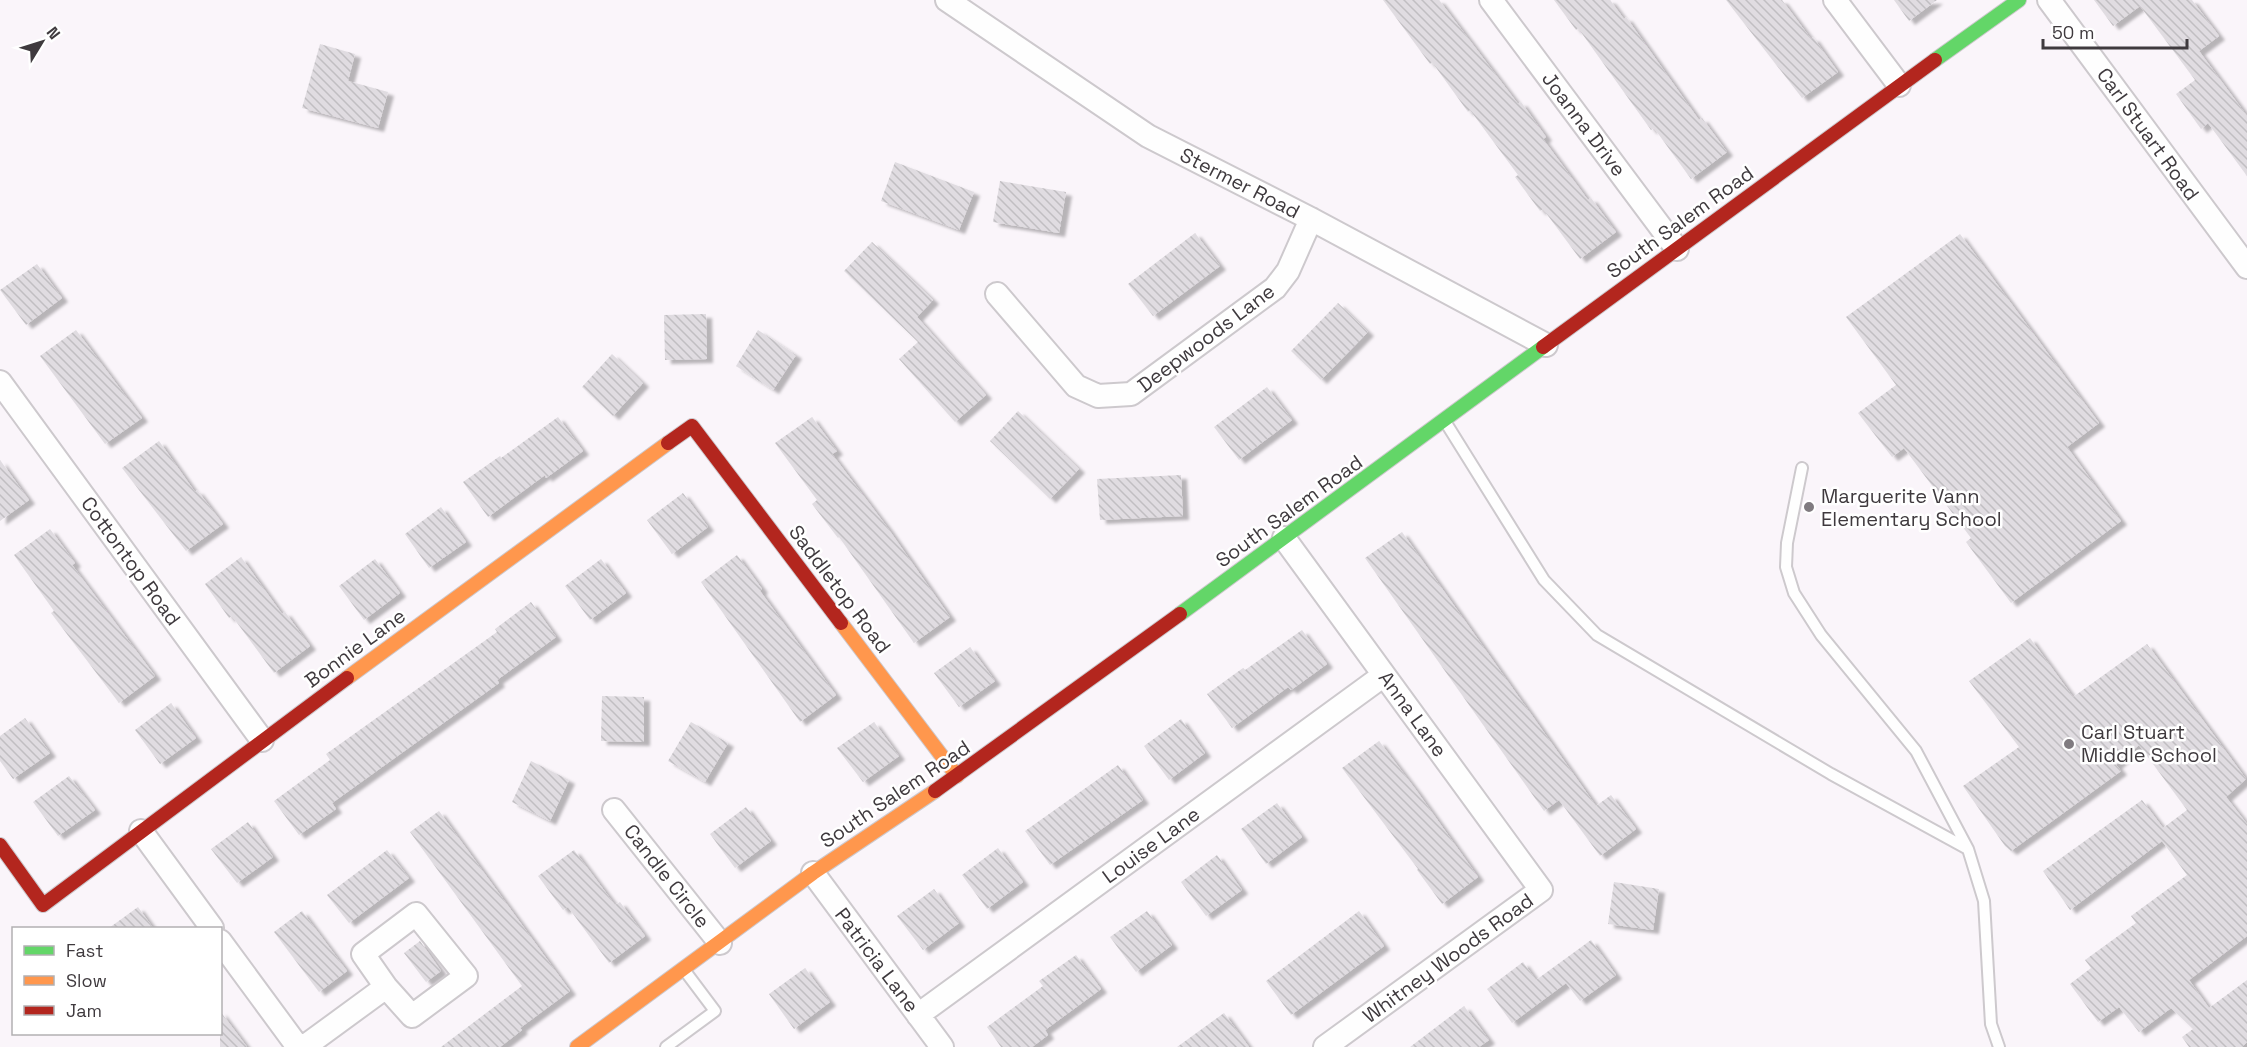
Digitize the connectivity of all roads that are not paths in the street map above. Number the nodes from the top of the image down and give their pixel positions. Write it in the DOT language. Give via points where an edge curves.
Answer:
graph roads {
  1 [pos="947,0"];
  2 [pos="1491,0"];
  3 [pos="1835,0"];
  4 [pos="2019,0"];
  5 [pos="2049,0"];
  6 [pos="1899,85"];
  7 [pos="1311,219"];
  8 [pos="1677,249"];
  9 [pos="2247,267"];
  10 [pos="998,294"];
  11 [pos="1546,345"];
  12 [pos="0,382"];
  13 [pos="1444,420"];
  14 [pos="692,426"];
  15 [pos="1802,468"];
  16 [pos="1284,538"];
  17 [pos="1384,675"];
  18 [pos="262,740"];
  19 [pos="957,776"];
  20 [pos="614,810"];
  21 [pos="141,831"];
  22 [pos="0,845"];
  23 [pos="1968,849"];
  24 [pos="813,873"];
  25 [pos="1541,890"];
  26 [pos="211,927"];
  27 [pos="720,943"];
  28 [pos="222,944"];
  29 [pos="684,969"];
  30 [pos="386,987"];
  31 [pos="918,1016"];
  32 [pos="297,1047"];
  33 [pos="304,1047"];
  34 [pos="577,1047"];
  35 [pos="666,1047"];
  36 [pos="942,1047"];
  37 [pos="1325,1047"];
  38 [pos="2000,1047"];
  1 -- 7 [label="street, Stermer Road" via="1148,136"];
  2 -- 8 [label="street, Joanna Drive"];
  3 -- 6 [label="street"];
  4 -- 6 [label="main road, South Salem Road"];
  5 -- 9 [label="street, Carl Stuart Road"];
  6 -- 8 [label="main road, South Salem Road"];
  7 -- 10 [label="street, Deepwoods Lane" via="1288,271 1275,288 1131,394 1098,396 1076,386"];
  7 -- 11 [label="street, Stermer Road"];
  8 -- 11 [label="main road, South Salem Road"];
  11 -- 13 [label="main road, South Salem Road"];
  12 -- 18 [label="street, Cottontop Road"];
  13 -- 16 [label="main road, South Salem Road"];
  13 -- 23 [label="lane" via="1544,580 1597,635 1831,774"];
  14 -- 18 [label="main road, Bonnie Lane"];
  14 -- 19 [label="main road, Saddletop Road"];
  15 -- 23 [label="lane" via="1787,543 1786,567 1794,593 1821,635 1916,751"];
  16 -- 17 [label="street, Anna Lane"];
  16 -- 19 [label="main road, South Salem Road"];
  17 -- 25 [label="street, Anna Lane"];
  17 -- 31 [label="street, Louise Lane"];
  18 -- 21 [label="main road, Bonnie Lane"];
  19 -- 24 [label="main road, South Salem Road"];
  20 -- 27 [label="street, Candle Circle"];
  21 -- 22 [label="main road, Bonnie Lane" via="43,905"];
  21 -- 26 [label="street"];
  23 -- 38 [label="lane" via="1983,901 1990,1024"];
  24 -- 27 [label="main road, South Salem Road"];
  24 -- 31 [label="street, Patricia Lane"];
  25 -- 37 [label="street, Whitney Woods Road"];
  27 -- 29 [label="main road, South Salem Road"];
  28 -- 32 [label="street"];
  29 -- 34 [label="main road, South Salem Road"];
  29 -- 35 [label="lane" via="715,1011"];
  30 -- 30 [label="street" via="363,954 416,914 466,976 412,1016"];
  30 -- 33 [label="street"];
  31 -- 36 [label="street, Patricia Lane"];
}
